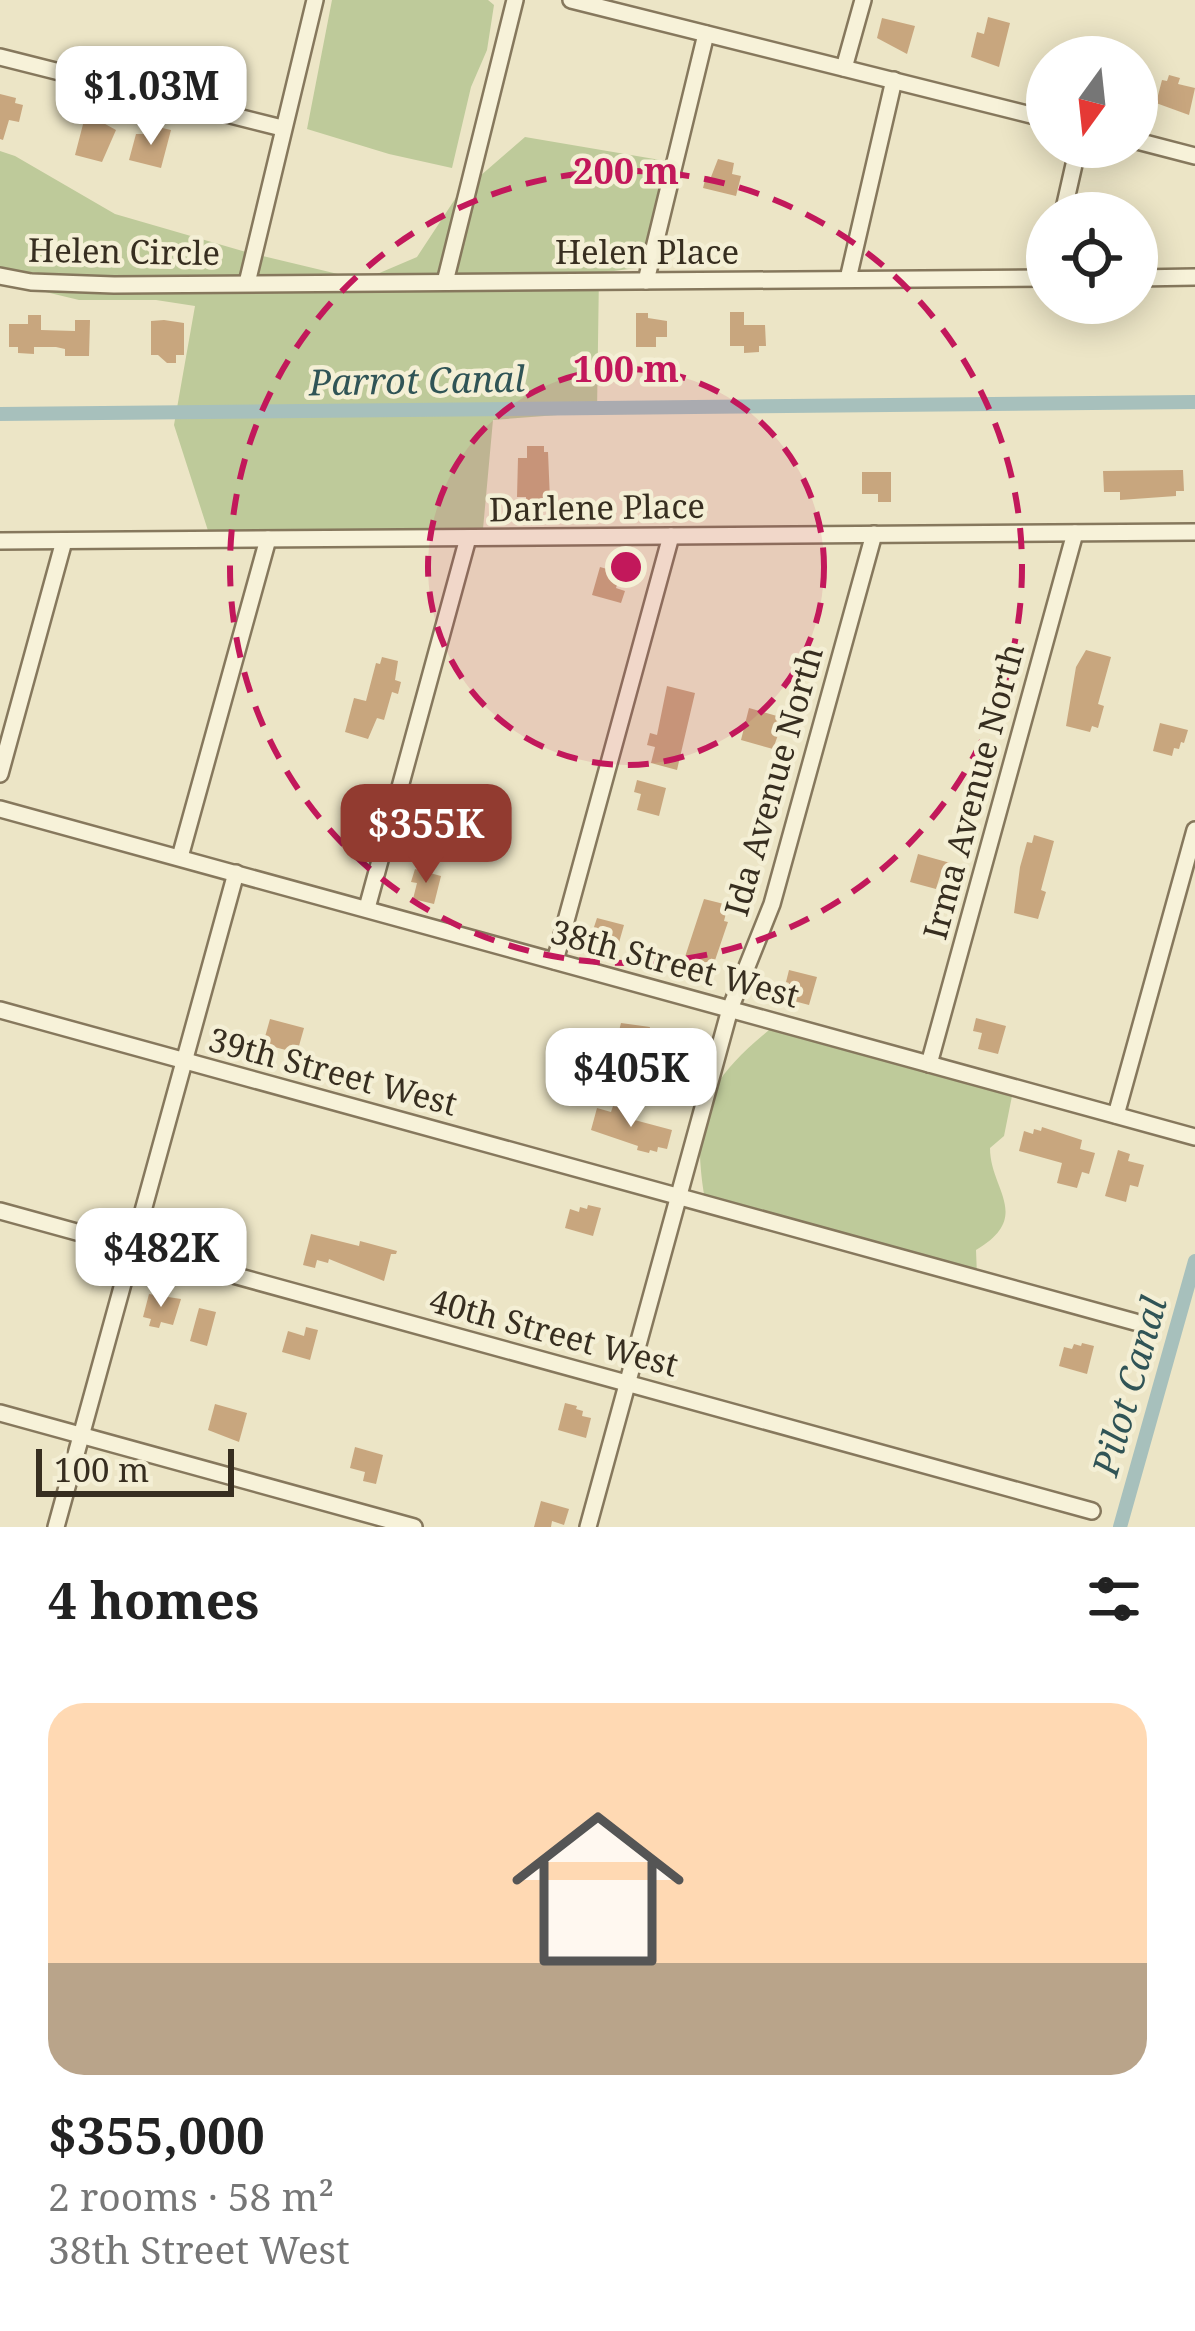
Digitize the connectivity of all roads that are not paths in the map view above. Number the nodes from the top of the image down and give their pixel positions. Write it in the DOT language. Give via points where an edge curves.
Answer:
graph roads {
  1 [pos="315,0"];
  2 [pos="515,0"];
  3 [pos="572,0"];
  4 [pos="862,0"];
  5 [pos="706,34"];
  6 [pos="0,57"];
  7 [pos="844,68"];
  8 [pos="894,80"];
  9 [pos="1026,114"];
  10 [pos="282,128"];
  11 [pos="1158,146"];
  12 [pos="1195,156"];
  13 [pos="0,276"];
  14 [pos="1026,278"];
  15 [pos="1158,278"];
  16 [pos="1195,278"];
  17 [pos="848,279"];
  18 [pos="646,281"];
  19 [pos="445,282"];
  20 [pos="247,283"];
  21 [pos="1195,532"];
  22 [pos="1075,533"];
  23 [pos="874,534"];
  24 [pos="670,536"];
  25 [pos="468,538"];
  26 [pos="268,539"];
  27 [pos="0,541"];
  28 [pos="64,542"];
  29 [pos="0,774"];
  30 [pos="0,808"];
  31 [pos="1195,830"];
  32 [pos="180,857"];
  33 [pos="236,873"];
  34 [pos="367,908"];
  35 [pos="555,961"];
  36 [pos="730,1009"];
  37 [pos="0,1010"];
  38 [pos="184,1061"];
  39 [pos="929,1064"];
  40 [pos="1116,1115"];
  41 [pos="1195,1137"];
  42 [pos="680,1196"];
  43 [pos="0,1211"];
  44 [pos="133,1248"];
  45 [pos="1135,1322"];
  46 [pos="627,1384"];
  47 [pos="0,1413"];
  48 [pos="81,1436"];
  49 [pos="1092,1511"];
  50 [pos="56,1527"];
  51 [pos="414,1527"];
  52 [pos="588,1527"];
  1 -- 10 [label="street"];
  2 -- 19 [label="street"];
  3 -- 5 [label="street"];
  4 -- 7 [label="street"];
  5 -- 7 [label="street"];
  5 -- 18 [label="street"];
  6 -- 10 [label="street"];
  7 -- 8 [label="street"];
  8 -- 9 [label="street"];
  8 -- 17 [label="street"];
  10 -- 20 [label="street"];
  11 -- 12 [label="street"];
  13 -- 20 [label="street, Helen Circle" via="114,286"];
  14 -- 17 [label="street, Helen Place"];
  15 -- 16 [label="street"];
  17 -- 18 [label="street, Helen Place"];
  18 -- 19 [label="street, Helen Place"];
  19 -- 20 [label="street, Helen Place"];
  21 -- 22 [label="street, Darlene Place"];
  22 -- 23 [label="street, Darlene Place"];
  22 -- 39 [label="street, Irma Avenue North"];
  23 -- 24 [label="street, Darlene Place"];
  23 -- 36 [label="street, Ida Avenue North" via="772,904"];
  24 -- 25 [label="street, Darlene Place"];
  24 -- 35 [label="street"];
  25 -- 26 [label="street, Darlene Place"];
  25 -- 34 [label="street"];
  26 -- 28 [label="street, Darlene Place"];
  26 -- 32 [label="street"];
  27 -- 28 [label="street, Darlene Place"];
  28 -- 29 [label="street"];
  30 -- 32 [label="street, 38th Street West"];
  31 -- 40 [label="street"];
  32 -- 33 [label="street, 38th Street West"];
  33 -- 34 [label="street, 38th Street West"];
  33 -- 38 [label="street"];
  34 -- 35 [label="street, 38th Street West"];
  35 -- 36 [label="street, 38th Street West"];
  36 -- 39 [label="street, 38th Street West"];
  36 -- 42 [label="street, Ida Avenue North"];
  37 -- 38 [label="street, 39th Street West"];
  38 -- 42 [label="street, 39th Street West"];
  38 -- 44 [label="street"];
  39 -- 40 [label="street, 38th Street West"];
  40 -- 41 [label="street, 38th Street West"];
  42 -- 45 [label="street, 39th Street West"];
  42 -- 46 [label="street, Ida Avenue North"];
  43 -- 44 [label="street, 40th Street West"];
  44 -- 46 [label="street, 40th Street West"];
  44 -- 48 [label="street"];
  46 -- 49 [label="street, 40th Street West"];
  46 -- 52 [label="street, Ida Avenue North"];
  47 -- 48 [label="street"];
  48 -- 50 [label="street"];
  48 -- 51 [label="street"];
}
